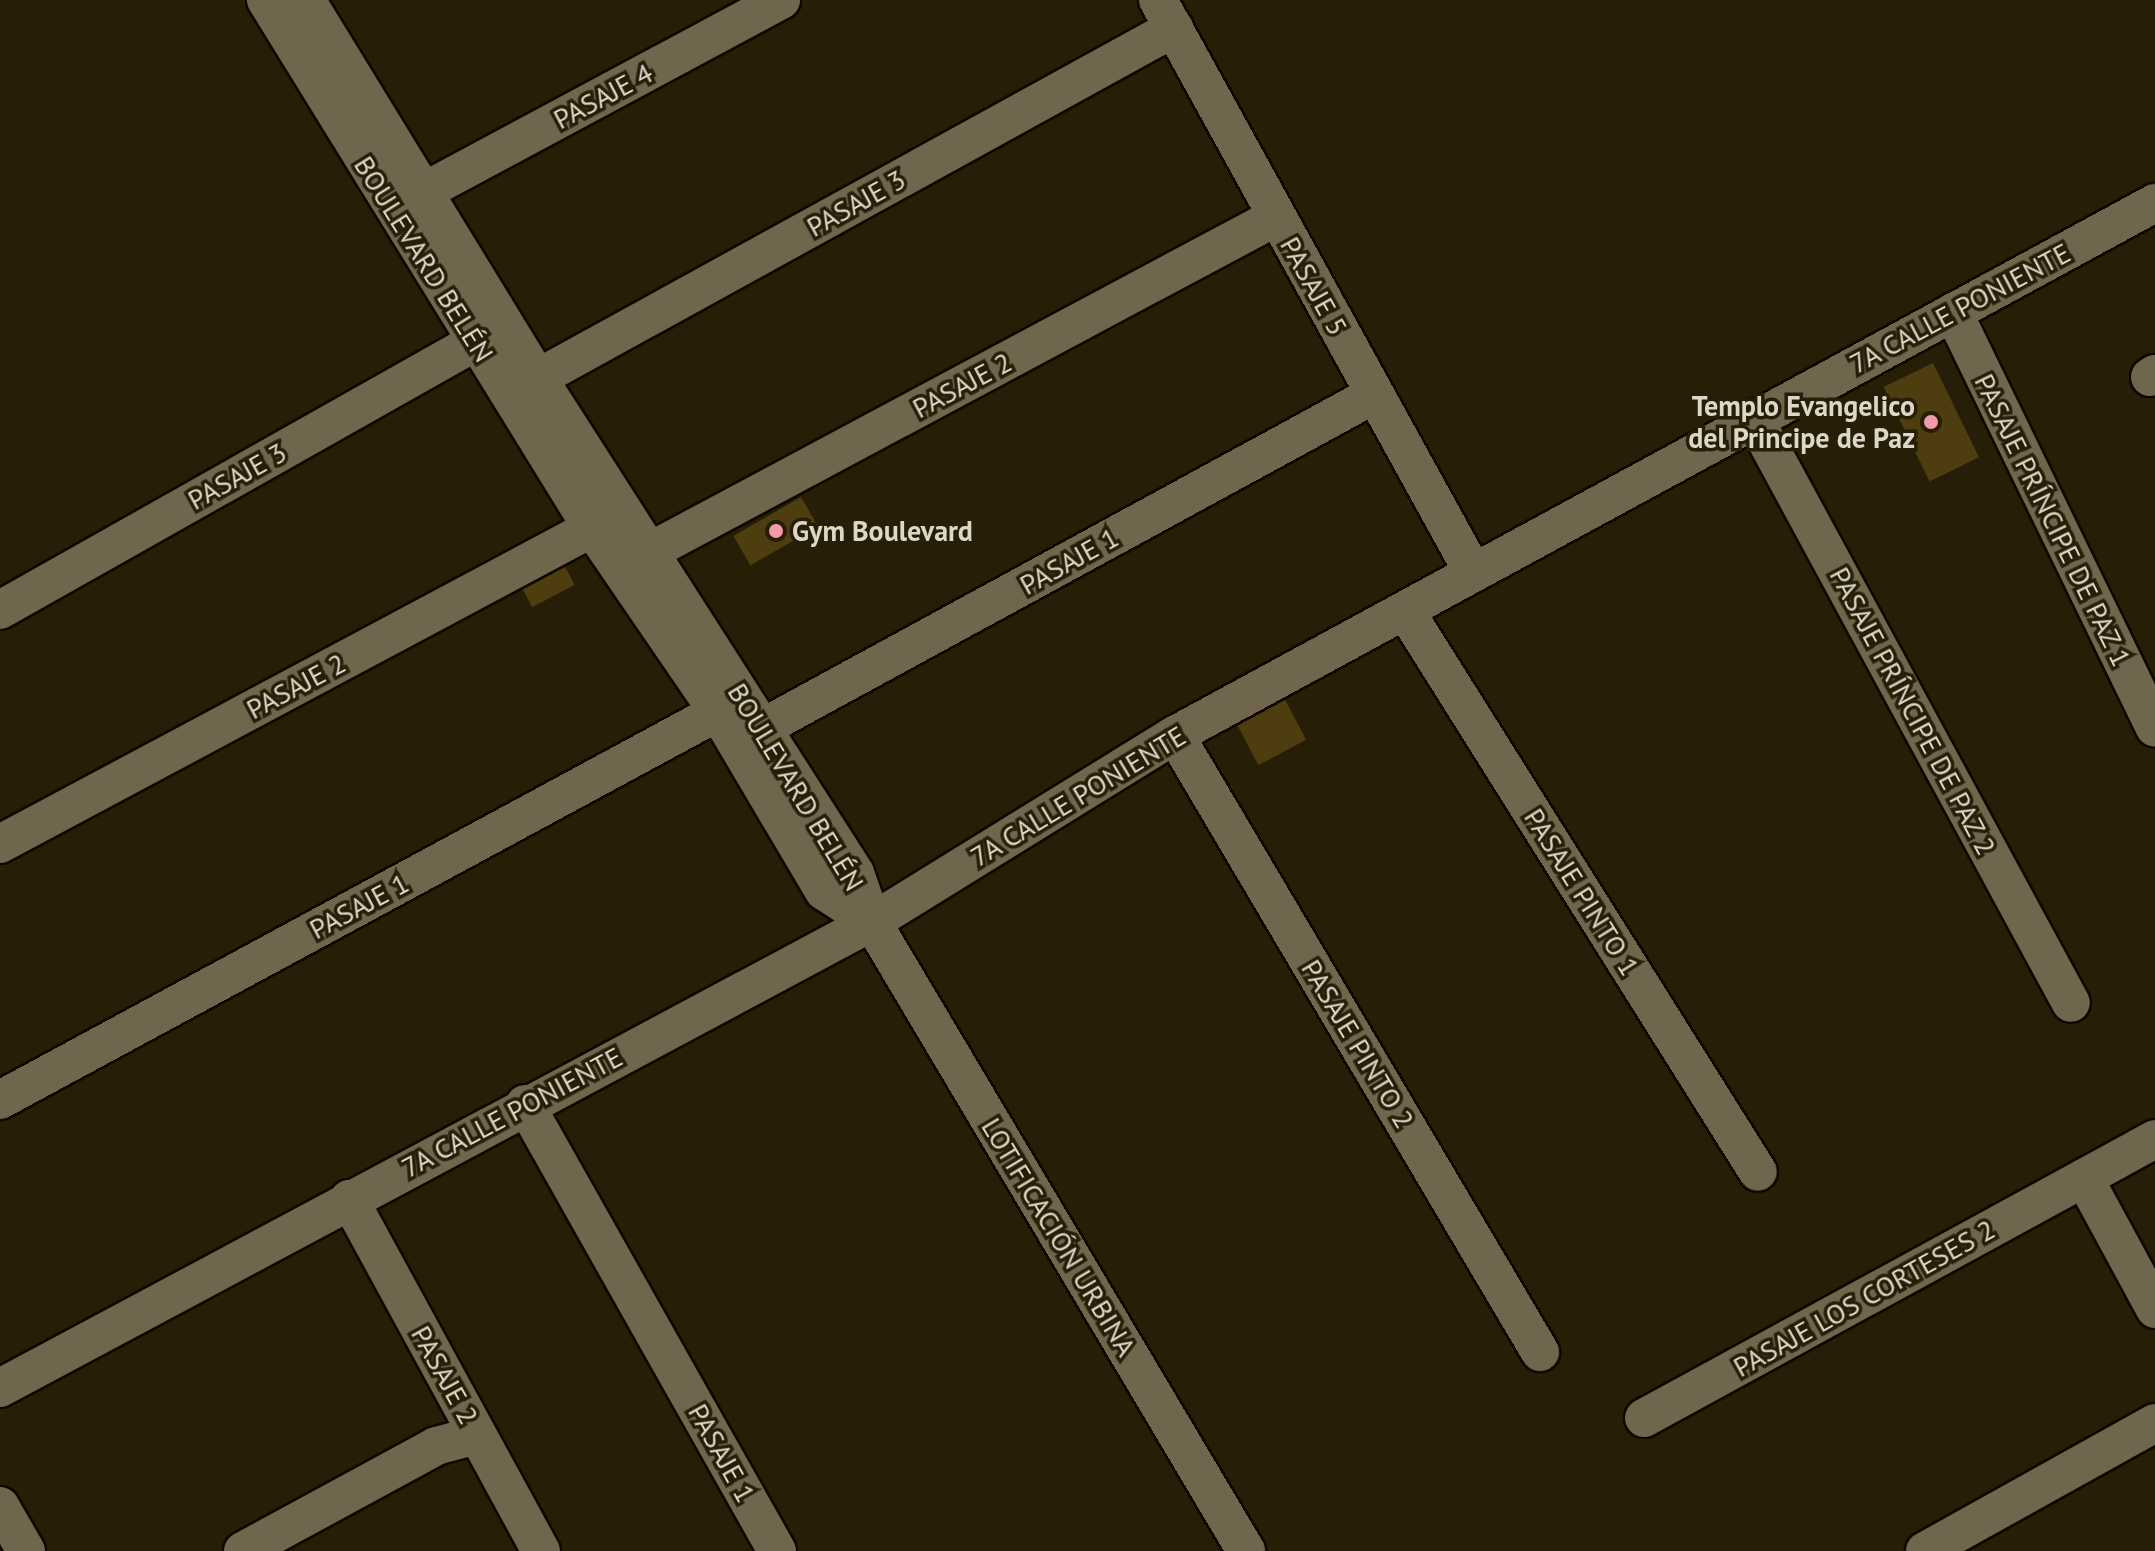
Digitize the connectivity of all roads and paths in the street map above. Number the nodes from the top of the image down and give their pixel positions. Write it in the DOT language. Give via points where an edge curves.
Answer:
graph roads {
  1 [pos="266,0"];
  2 [pos="306,0"];
  3 [pos="781,0"];
  4 [pos="1166,14"];
  5 [pos="425,191"];
  6 [pos="2155,203"];
  7 [pos="1276,217"];
  8 [pos="1953,312"];
  9 [pos="475,342"];
  10 [pos="538,378"];
  11 [pos="1375,394"];
  12 [pos="1754,418"];
  13 [pos="592,528"];
  14 [pos="649,552"];
  15 [pos="1473,572"];
  16 [pos="0,610"];
  17 [pos="1406,612"];
  18 [pos="718,712"];
  19 [pos="762,728"];
  20 [pos="2155,728"];
  21 [pos="1175,735"];
  22 [pos="0,844"];
  23 [pos="872,922"];
  24 [pos="2071,1003"];
  25 [pos="0,1100"];
  26 [pos="525,1104"];
  27 [pos="2155,1139"];
  28 [pos="1758,1172"];
  29 [pos="2084,1178"];
  30 [pos="349,1199"];
  31 [pos="2155,1309"];
  32 [pos="1540,1352"];
  33 [pos="0,1388"];
  34 [pos="1644,1418"];
  35 [pos="2155,1423"];
  36 [pos="462,1439"];
  37 [pos="0,1506"];
  38 [pos="26,1551"];
  39 [pos="243,1551"];
  40 [pos="541,1551"];
  41 [pos="777,1551"];
  42 [pos="1246,1551"];
  43 [pos="1925,1551"];
  1 -- 9 [label="street, BOULEVARD BELÉN"];
  2 -- 5 [label="street, BOULEVARD BELÉN"];
  3 -- 5 [label="street, PASAJE 4"];
  4 -- 7 [label="street, PASAJE 5"];
  4 -- 10 [label="street, PASAJE 3"];
  5 -- 10 [label="street, BOULEVARD BELÉN"];
  6 -- 8 [label="street, 7A CALLE PONIENTE"];
  7 -- 11 [label="street, PASAJE 5"];
  7 -- 14 [label="street, PASAJE 2"];
  8 -- 12 [label="street, 7A CALLE PONIENTE"];
  8 -- 20 [label="street, PASAJE PRÍNCIPE DE PAZ 1"];
  9 -- 13 [label="street, BOULEVARD BELÉN"];
  9 -- 16 [label="street, PASAJE 3"];
  10 -- 14 [label="street, BOULEVARD BELÉN"];
  11 -- 15 [label="street, PASAJE 5"];
  11 -- 19 [label="street, PASAJE 1"];
  12 -- 15 [label="street, 7A CALLE PONIENTE"];
  12 -- 24 [label="street, PASAJE PRÍNCIPE DE PAZ 2"];
  13 -- 18 [label="street, BOULEVARD BELÉN"];
  13 -- 22 [label="street, PASAJE 2"];
  14 -- 19 [label="street, BOULEVARD BELÉN"];
  15 -- 17 [label="street, 7A CALLE PONIENTE"];
  17 -- 21 [label="street, 7A CALLE PONIENTE"];
  17 -- 28 [label="street, PASAJE PINTO 1"];
  18 -- 23 [label="street, BOULEVARD BELÉN" via="824,891"];
  18 -- 25 [label="street, PASAJE 1"];
  19 -- 23 [label="street, BOULEVARD BELÉN" via="855,873"];
  21 -- 23 [label="street, 7A CALLE PONIENTE"];
  21 -- 32 [label="street, PASAJE PINTO 2"];
  23 -- 26 [label="street, 7A CALLE PONIENTE"];
  23 -- 42 [label="street, LOTIFICACIÓN URBINA"];
  26 -- 30 [label="street, 7A CALLE PONIENTE"];
  26 -- 41 [label="street, PASAJE 1"];
  27 -- 29 [label="street"];
  29 -- 31 [label="street"];
  29 -- 34 [label="street, PASAJE LOS CORTESES 2"];
  30 -- 33 [label="street, 7A CALLE PONIENTE"];
  30 -- 40 [label="street, PASAJE 2"];
  35 -- 43 [label="street"];
  36 -- 39 [label="street" via="436,1446"];
  37 -- 38 [label="street"];
}
